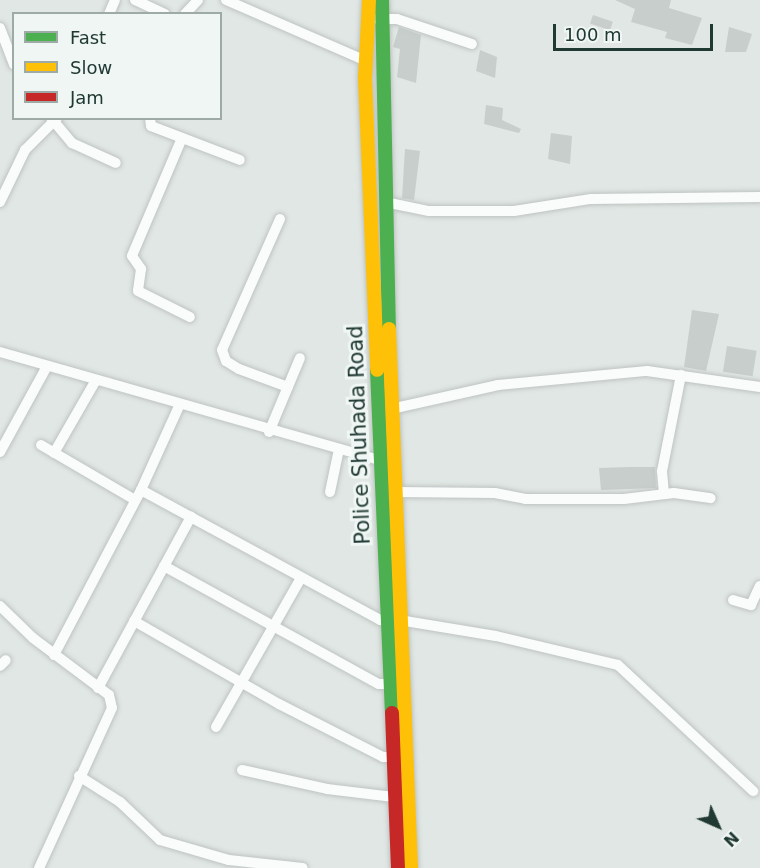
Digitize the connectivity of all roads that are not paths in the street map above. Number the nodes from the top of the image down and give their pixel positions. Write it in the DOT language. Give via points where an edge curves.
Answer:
graph roads {
  1 [pos="135,0"];
  2 [pos="198,0"];
  3 [pos="226,0"];
  4 [pos="369,0"];
  5 [pos="382,0"];
  6 [pos="161,12"];
  7 [pos="187,12"];
  8 [pos="374,19"];
  9 [pos="0,28"];
  10 [pos="472,44"];
  11 [pos="12,59"];
  12 [pos="366,61"];
  13 [pos="54,120"];
  14 [pos="150,120"];
  15 [pos="182,138"];
  16 [pos="240,160"];
  17 [pos="116,163"];
  18 [pos="760,197"];
  19 [pos="385,201"];
  20 [pos="0,202"];
  21 [pos="280,219"];
  22 [pos="381,314"];
  23 [pos="190,317"];
  24 [pos="0,352"];
  25 [pos="300,358"];
  26 [pos="46,366"];
  27 [pos="681,375"];
  28 [pos="96,380"];
  29 [pos="288,387"];
  30 [pos="760,387"];
  31 [pos="180,404"];
  32 [pos="392,409"];
  33 [pos="269,432"];
  34 [pos="40,445"];
  35 [pos="339,449"];
  36 [pos="0,452"];
  37 [pos="54,453"];
  38 [pos="382,461"];
  39 [pos="330,492"];
  40 [pos="395,492"];
  41 [pos="664,494"];
  42 [pos="138,495"];
  43 [pos="711,498"];
  44 [pos="191,517"];
  45 [pos="164,566"];
  46 [pos="301,578"];
  47 [pos="760,586"];
  48 [pos="733,600"];
  49 [pos="393,602"];
  50 [pos="0,606"];
  51 [pos="394,620"];
  52 [pos="134,621"];
  53 [pos="273,626"];
  54 [pos="54,655"];
  55 [pos="241,682"];
  56 [pos="390,684"];
  57 [pos="98,688"];
  58 [pos="216,727"];
  59 [pos="393,757"];
  60 [pos="242,770"];
  61 [pos="79,776"];
  62 [pos="753,791"];
  63 [pos="394,797"];
  64 [pos="39,868"];
  65 [pos="303,868"];
  66 [pos="398,868"];
  67 [pos="411,868"];
  1 -- 6 [label="street"];
  2 -- 7 [label="street"];
  3 -- 12 [label="street"];
  4 -- 8 [label="main road, Police Shuhada Road"];
  5 -- 8 [label="main road, Police Shuhada Road"];
  8 -- 10 [label="street" via="397,20"];
  8 -- 12 [label="main road, Police Shuhada Road"];
  8 -- 19 [label="main road, Police Shuhada Road"];
  9 -- 11 [label="street"];
  12 -- 22 [label="main road, Police Shuhada Road"];
  13 -- 17 [label="street" via="72,143"];
  13 -- 20 [label="street" via="25,150"];
  14 -- 15 [label="street" via="151,126"];
  15 -- 16 [label="street"];
  15 -- 23 [label="street" via="132,256 141,269 138,291"];
  18 -- 19 [label="street" via="591,199 514,211 429,211"];
  19 -- 22 [label="main road, Police Shuhada Road"];
  21 -- 29 [label="street" via="222,356 239,369"];
  22 -- 32 [label="main road, Police Shuhada Road"];
  22 -- 38 [label="main road, Police Shuhada Road"];
  24 -- 26 [label="street"];
  25 -- 29 [label="street"];
  26 -- 28 [label="street"];
  26 -- 36 [label="street"];
  27 -- 30 [label="street"];
  27 -- 32 [label="street" via="647,371 498,385"];
  27 -- 41 [label="street" via="662,471"];
  28 -- 31 [label="street"];
  28 -- 37 [label="street"];
  29 -- 33 [label="street"];
  31 -- 33 [label="street"];
  31 -- 42 [label="street"];
  32 -- 40 [label="main road, Police Shuhada Road"];
  33 -- 35 [label="street"];
  34 -- 37 [label="street"];
  35 -- 38 [label="street"];
  35 -- 39 [label="street"];
  37 -- 42 [label="street"];
  38 -- 49 [label="main road, Police Shuhada Road"];
  40 -- 41 [label="street" via="495,493 525,499 624,499"];
  40 -- 49 [label="main road, Police Shuhada Road"];
  41 -- 43 [label="street"];
  42 -- 44 [label="street"];
  42 -- 54 [label="street"];
  44 -- 45 [label="street"];
  44 -- 46 [label="street"];
  45 -- 52 [label="street"];
  45 -- 53 [label="street"];
  46 -- 51 [label="street" via="380,620"];
  46 -- 53 [label="street"];
  47 -- 48 [label="street" via="751,605"];
  49 -- 51 [label="main road, Police Shuhada Road"];
  50 -- 54 [label="street"];
  51 -- 56 [label="main road, Police Shuhada Road"];
  51 -- 62 [label="street" via="496,636 618,665"];
  51 -- 67 [label="main road, Police Shuhada Road"];
  52 -- 55 [label="street"];
  52 -- 57 [label="street"];
  53 -- 55 [label="street"];
  53 -- 56 [label="street" via="379,684"];
  54 -- 57 [label="street"];
  55 -- 58 [label="street"];
  55 -- 59 [label="street" via="383,757"];
  56 -- 59 [label="main road, Police Shuhada Road"];
  57 -- 61 [label="street" via="109,695 112,708"];
  59 -- 63 [label="main road, Police Shuhada Road"];
  60 -- 63 [label="street" via="327,789"];
  61 -- 64 [label="street"];
  61 -- 65 [label="street" via="120,802 160,840 229,860"];
  63 -- 66 [label="main road, Police Shuhada Road"];
}
